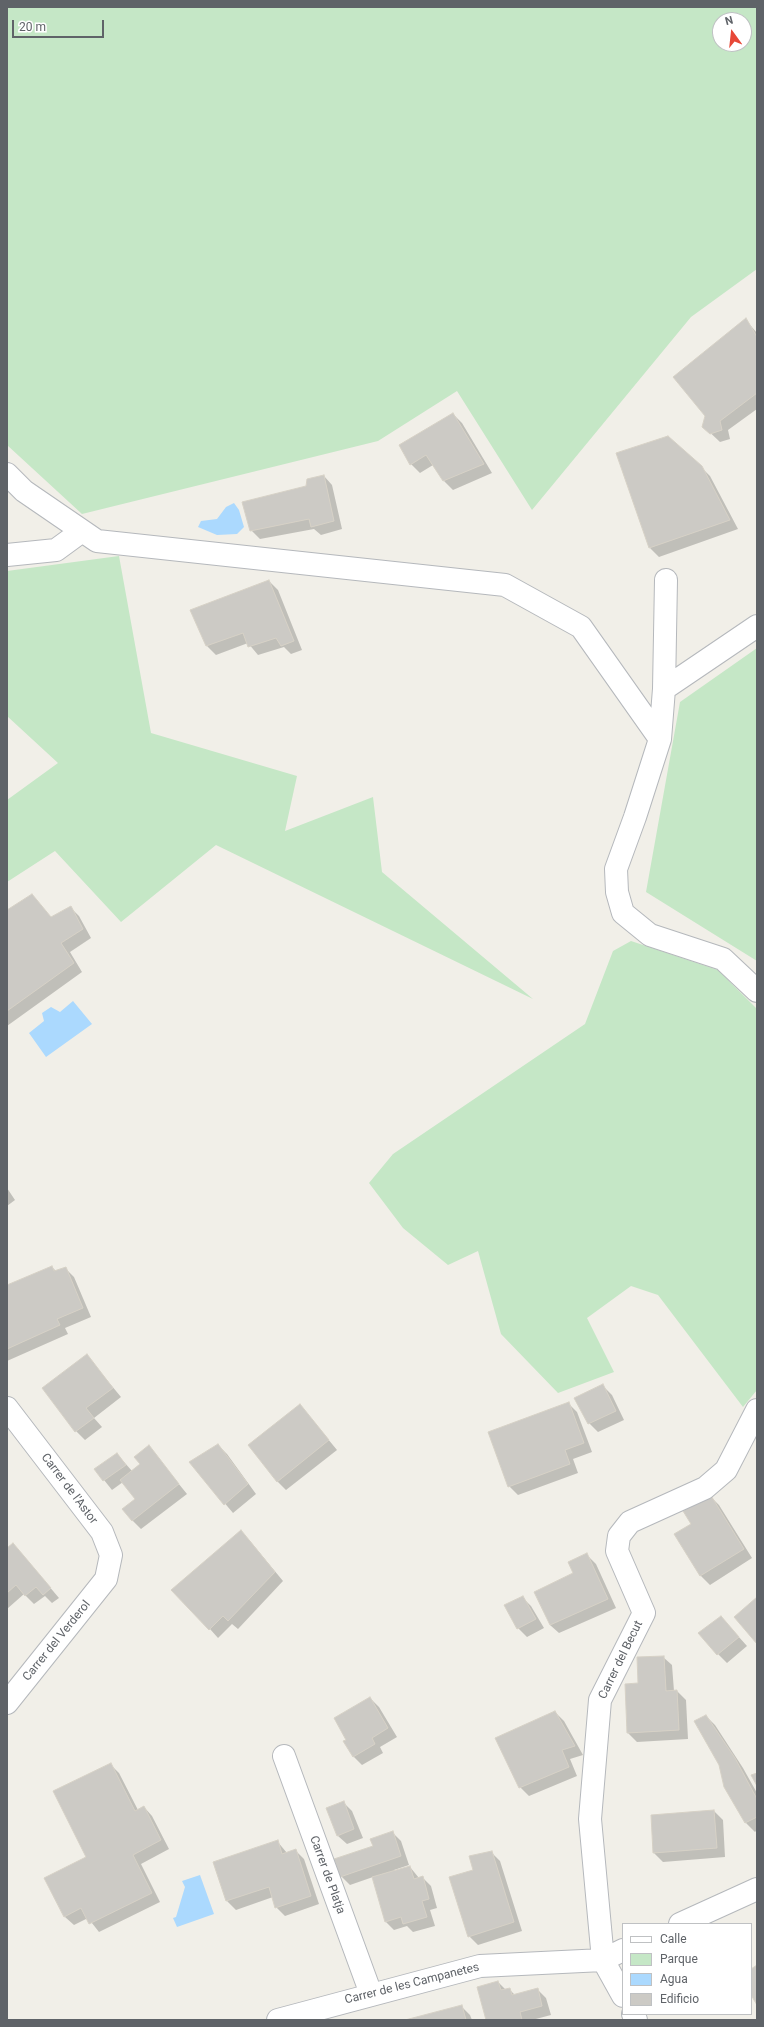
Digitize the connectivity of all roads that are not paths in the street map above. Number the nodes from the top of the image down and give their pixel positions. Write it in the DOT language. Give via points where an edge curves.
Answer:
graph roads {
  1 [pos="7,474"];
  2 [pos="82,531"];
  3 [pos="7,555"];
  4 [pos="666,580"];
  5 [pos="757,626"];
  6 [pos="664,689"];
  7 [pos="660,739"];
  8 [pos="757,991"];
  9 [pos="7,1408"];
  10 [pos="757,1410"];
  11 [pos="106,1579"];
  12 [pos="7,1703"];
  13 [pos="284,1756"];
  14 [pos="757,1889"];
  15 [pos="682,1923"];
  16 [pos="622,1950"];
  17 [pos="603,1960"];
  18 [pos="371,1994"];
  19 [pos="622,1994"];
  20 [pos="278,2020"];
  1 -- 2 [label="street" via="24,491"];
  2 -- 3 [label="street" via="56,550"];
  2 -- 7 [label="street" via="97,541 505,585 581,627"];
  4 -- 6 [label="street"];
  5 -- 6 [label="street"];
  6 -- 7 [label="street"];
  7 -- 8 [label="street" via="616,869 617,892 624,913 650,935 723,959"];
  9 -- 11 [label="street, Carrer de l'Astor" via="102,1532 110,1555"];
  10 -- 17 [label="street, Carrer del Becut" via="726,1470 705,1488 630,1522 619,1536 618,1551 644,1613 600,1700 590,1819"];
  11 -- 12 [label="street, Carrer del Verderol"];
  13 -- 18 [label="street, Carrer de Platja"];
  14 -- 15 [label="street"];
  16 -- 17 [label="street"];
  17 -- 18 [label="street, Carrer de les Campanetes" via="480,1966"];
  17 -- 19 [label="street"];
  18 -- 20 [label="street, Carrer de les Campanetes"];
}
